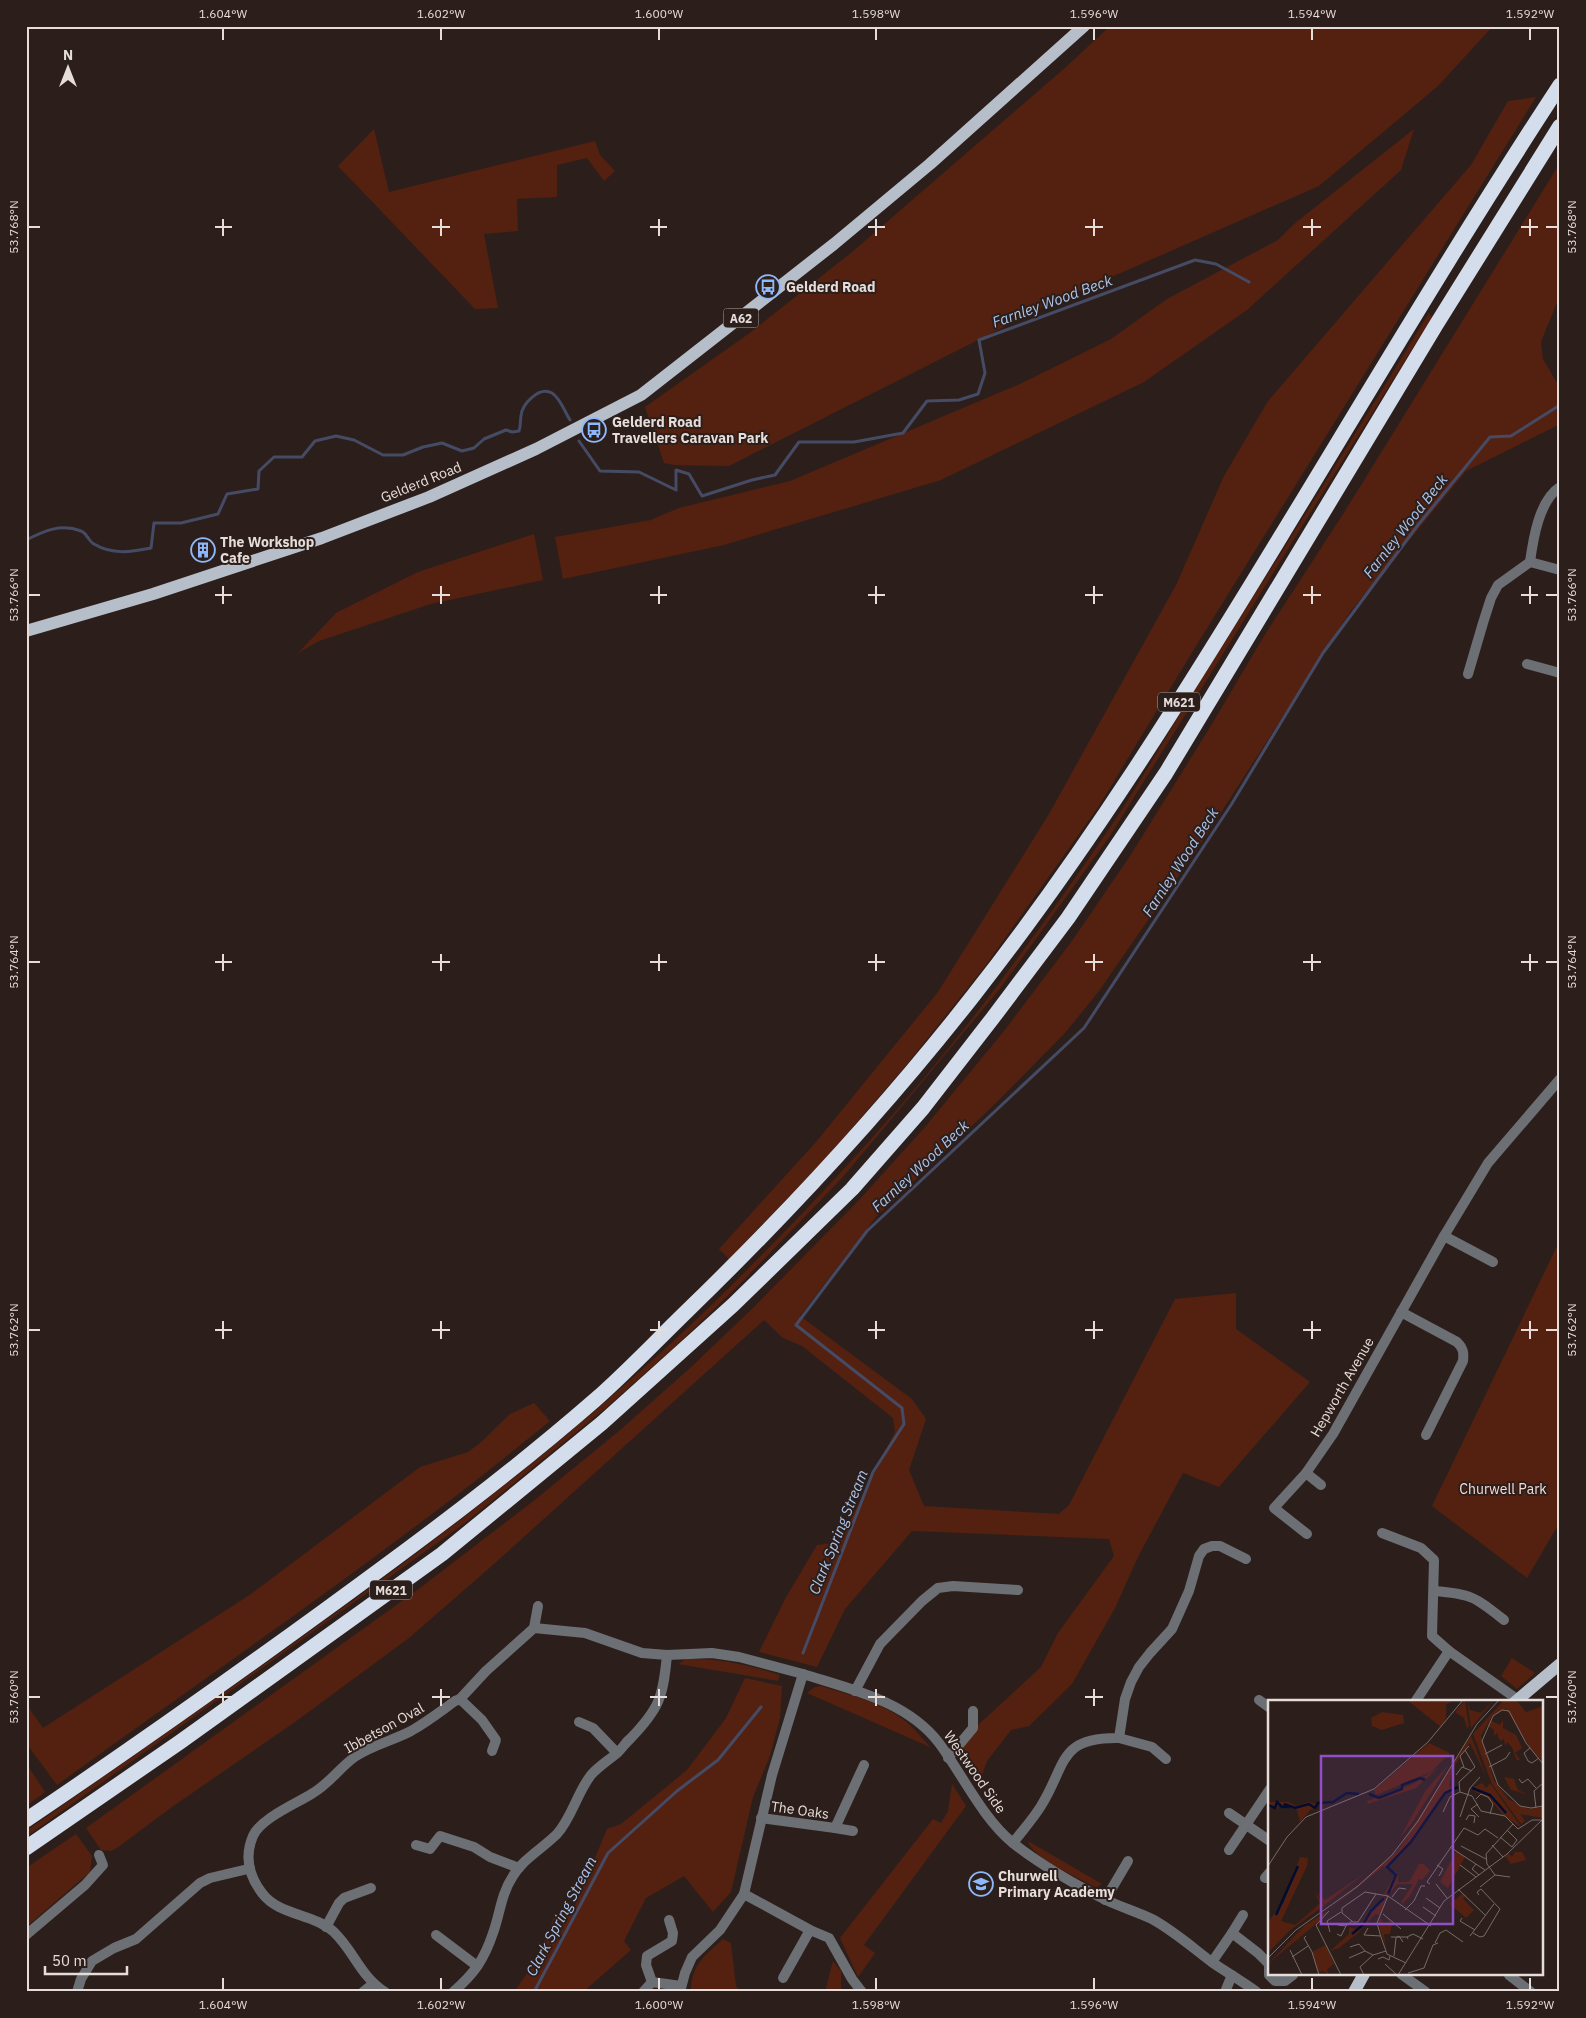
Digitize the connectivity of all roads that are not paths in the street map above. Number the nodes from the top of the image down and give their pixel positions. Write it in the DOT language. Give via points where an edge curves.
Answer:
graph roads {
  1 [pos="1084,26"];
  2 [pos="1560,85"];
  3 [pos="1560,126"];
  4 [pos="1560,487"];
  5 [pos="1530,562"];
  6 [pos="1560,570"];
  7 [pos="26,631"];
  8 [pos="1527,664"];
  9 [pos="1560,673"];
  10 [pos="1468,674"];
  11 [pos="1560,1079"];
  12 [pos="1556,1089"];
  13 [pos="1444,1236"];
  14 [pos="1494,1262"];
  15 [pos="1401,1312"];
  16 [pos="1426,1435"];
  17 [pos="1306,1474"];
  18 [pos="1321,1485"];
  19 [pos="1382,1533"];
  20 [pos="1307,1534"];
  21 [pos="1246,1559"];
  22 [pos="1018,1590"];
  23 [pos="1434,1592"];
  24 [pos="538,1606"];
  25 [pos="1504,1620"];
  26 [pos="534,1628"];
  27 [pos="1449,1651"];
  28 [pos="667,1655"];
  29 [pos="1560,1664"];
  30 [pos="803,1674"];
  31 [pos="855,1691"];
  32 [pos="460,1699"];
  33 [pos="1259,1700"];
  34 [pos="1416,1700"];
  35 [pos="1516,1700"];
  36 [pos="1268,1707"];
  37 [pos="973,1711"];
  38 [pos="579,1722"];
  39 [pos="1118,1738"];
  40 [pos="492,1750"];
  41 [pos="617,1753"];
  42 [pos="948,1758"];
  43 [pos="1166,1759"];
  44 [pos="864,1765"];
  45 [pos="1268,1792"];
  46 [pos="1229,1813"];
  47 [pos="762,1818"];
  48 [pos="26,1820"];
  49 [pos="1246,1825"];
  50 [pos="835,1828"];
  51 [pos="854,1831"];
  52 [pos="1268,1839"];
  53 [pos="1013,1843"];
  54 [pos="416,1845"];
  55 [pos="26,1848"];
  56 [pos="1229,1850"];
  57 [pos="99,1855"];
  58 [pos="1128,1861"];
  59 [pos="520,1868"];
  60 [pos="248,1869"];
  61 [pos="371,1888"];
  62 [pos="744,1894"];
  63 [pos="1106,1900"];
  64 [pos="1243,1915"];
  65 [pos="669,1920"];
  66 [pos="326,1927"];
  67 [pos="810,1930"];
  68 [pos="1232,1933"];
  69 [pos="26,1935"];
  70 [pos="436,1935"];
  71 [pos="1212,1962"];
  72 [pos="1268,1964"];
  73 [pos="477,1966"];
  74 [pos="1232,1975"];
  75 [pos="1271,1976"];
  76 [pos="1292,1976"];
  77 [pos="1363,1976"];
  78 [pos="1404,1976"];
  79 [pos="1510,1976"];
  80 [pos="783,1978"];
  81 [pos="652,1982"];
  82 [pos="373,1984"];
  83 [pos="680,1989"];
  84 [pos="77,1992"];
  85 [pos="363,1992"];
  86 [pos="385,1992"];
  87 [pos="453,1992"];
  88 [pos="643,1992"];
  89 [pos="862,1992"];
  90 [pos="1225,1992"];
  91 [pos="1258,1992"];
  92 [pos="1354,1992"];
  93 [pos="1426,1992"];
  94 [pos="1531,1992"];
  1 -- 7 [label="main road, Gelderd Road / A62" via="915,177 641,395 527,453 429,497 322,538 153,594"];
  2 -- 48 [label="highway, M621" via="1202,666 1098,825 971,998 833,1161 714,1285 599,1396 520,1464 439,1527 168,1724"];
  3 -- 55 [label="highway, M621" via="1431,333 1166,773 1068,918 923,1108 852,1189 733,1305 602,1423 442,1554"];
  4 -- 5 [label="street" via="1546,503 1537,524"];
  5 -- 6 [label="street"];
  5 -- 10 [label="street" via="1498,585"];
  8 -- 9 [label="street"];
  11 -- 12 [label="street, Hepworth Avenue"];
  12 -- 13 [label="street, Hepworth Avenue" via="1488,1163"];
  13 -- 14 [label="street"];
  13 -- 15 [label="street, Hepworth Avenue"];
  15 -- 16 [label="street" via="1457,1342 1464,1354"];
  15 -- 17 [label="street, Hepworth Avenue" via="1333,1434"];
  17 -- 18 [label="street"];
  17 -- 20 [label="street, Hepworth Avenue" via="1274,1508"];
  19 -- 23 [label="street" via="1428,1553 1434,1560"];
  21 -- 39 [label="street" via="1220,1546 1204,1549 1172,1628 1144,1660 1131,1682"];
  22 -- 31 [label="street" via="938,1588 880,1644"];
  23 -- 25 [label="street" via="1468,1596"];
  23 -- 27 [label="street" via="1432,1636"];
  24 -- 26 [label="street"];
  26 -- 28 [label="street" via="585,1633 642,1653"];
  26 -- 32 [label="street, Ibbetson Oval"];
  27 -- 34 [label="street"];
  27 -- 35 [label="street"];
  28 -- 30 [label="street" via="712,1653"];
  28 -- 41 [label="street" via="658,1706"];
  29 -- 35 [label="main road"];
  30 -- 31 [label="street, Westwood Side"];
  30 -- 47 [label="street"];
  31 -- 42 [label="street, Westwood Side" via="884,1702 926,1728"];
  32 -- 40 [label="street" via="492,1732 496,1740"];
  32 -- 60 [label="street, Ibbetson Oval" via="410,1732 357,1756 328,1784 260,1826 252,1837"];
  33 -- 36 [label="street"];
  37 -- 42 [label="street" via="973,1728"];
  38 -- 41 [label="street" via="593,1728"];
  39 -- 43 [label="street" via="1152,1746"];
  39 -- 53 [label="street" via="1097,1738 1071,1750 1041,1806"];
  41 -- 59 [label="street" via="591,1775 564,1826"];
  42 -- 53 [label="street, Westwood Side" via="995,1825"];
  44 -- 50 [label="street, The Oaks"];
  45 -- 49 [label="street"];
  46 -- 49 [label="street"];
  47 -- 50 [label="street, The Oaks"];
  47 -- 62 [label="street"];
  49 -- 52 [label="street"];
  49 -- 56 [label="street"];
  50 -- 51 [label="street, The Oaks"];
  53 -- 63 [label="street, Westwood Side"];
  54 -- 59 [label="street" via="430,1849 440,1836 454,1839"];
  57 -- 69 [label="street" via="103,1865 85,1885"];
  58 -- 63 [label="street"];
  59 -- 73 [label="street" via="500,1904 494,1932"];
  60 -- 66 [label="street" via="263,1895 274,1904"];
  60 -- 84 [label="street" via="200,1883 136,1939 92,1961"];
  61 -- 66 [label="street" via="344,1898"];
  62 -- 67 [label="street"];
  62 -- 83 [label="street" via="720,1930 692,1957"];
  63 -- 71 [label="street, Westwood Side" via="1176,1934"];
  64 -- 68 [label="street"];
  65 -- 81 [label="street" via="672,1940 647,1956 646,1965"];
  66 -- 82 [label="street" via="334,1932"];
  67 -- 80 [label="street"];
  67 -- 89 [label="street" via="829,1938"];
  68 -- 71 [label="street"];
  68 -- 72 [label="street"];
  70 -- 73 [label="street"];
  71 -- 74 [label="street, Westwood Side"];
  73 -- 87 [label="street"];
  74 -- 90 [label="street"];
  74 -- 91 [label="street, Westwood Side"];
  75 -- 76 [label="street" via="1275,1981 1285,1981"];
  77 -- 92 [label="main road"];
  78 -- 93 [label="street"];
  79 -- 94 [label="street"];
  81 -- 83 [label="street"];
  81 -- 88 [label="street"];
  82 -- 85 [label="street"];
  82 -- 86 [label="street"];
}
